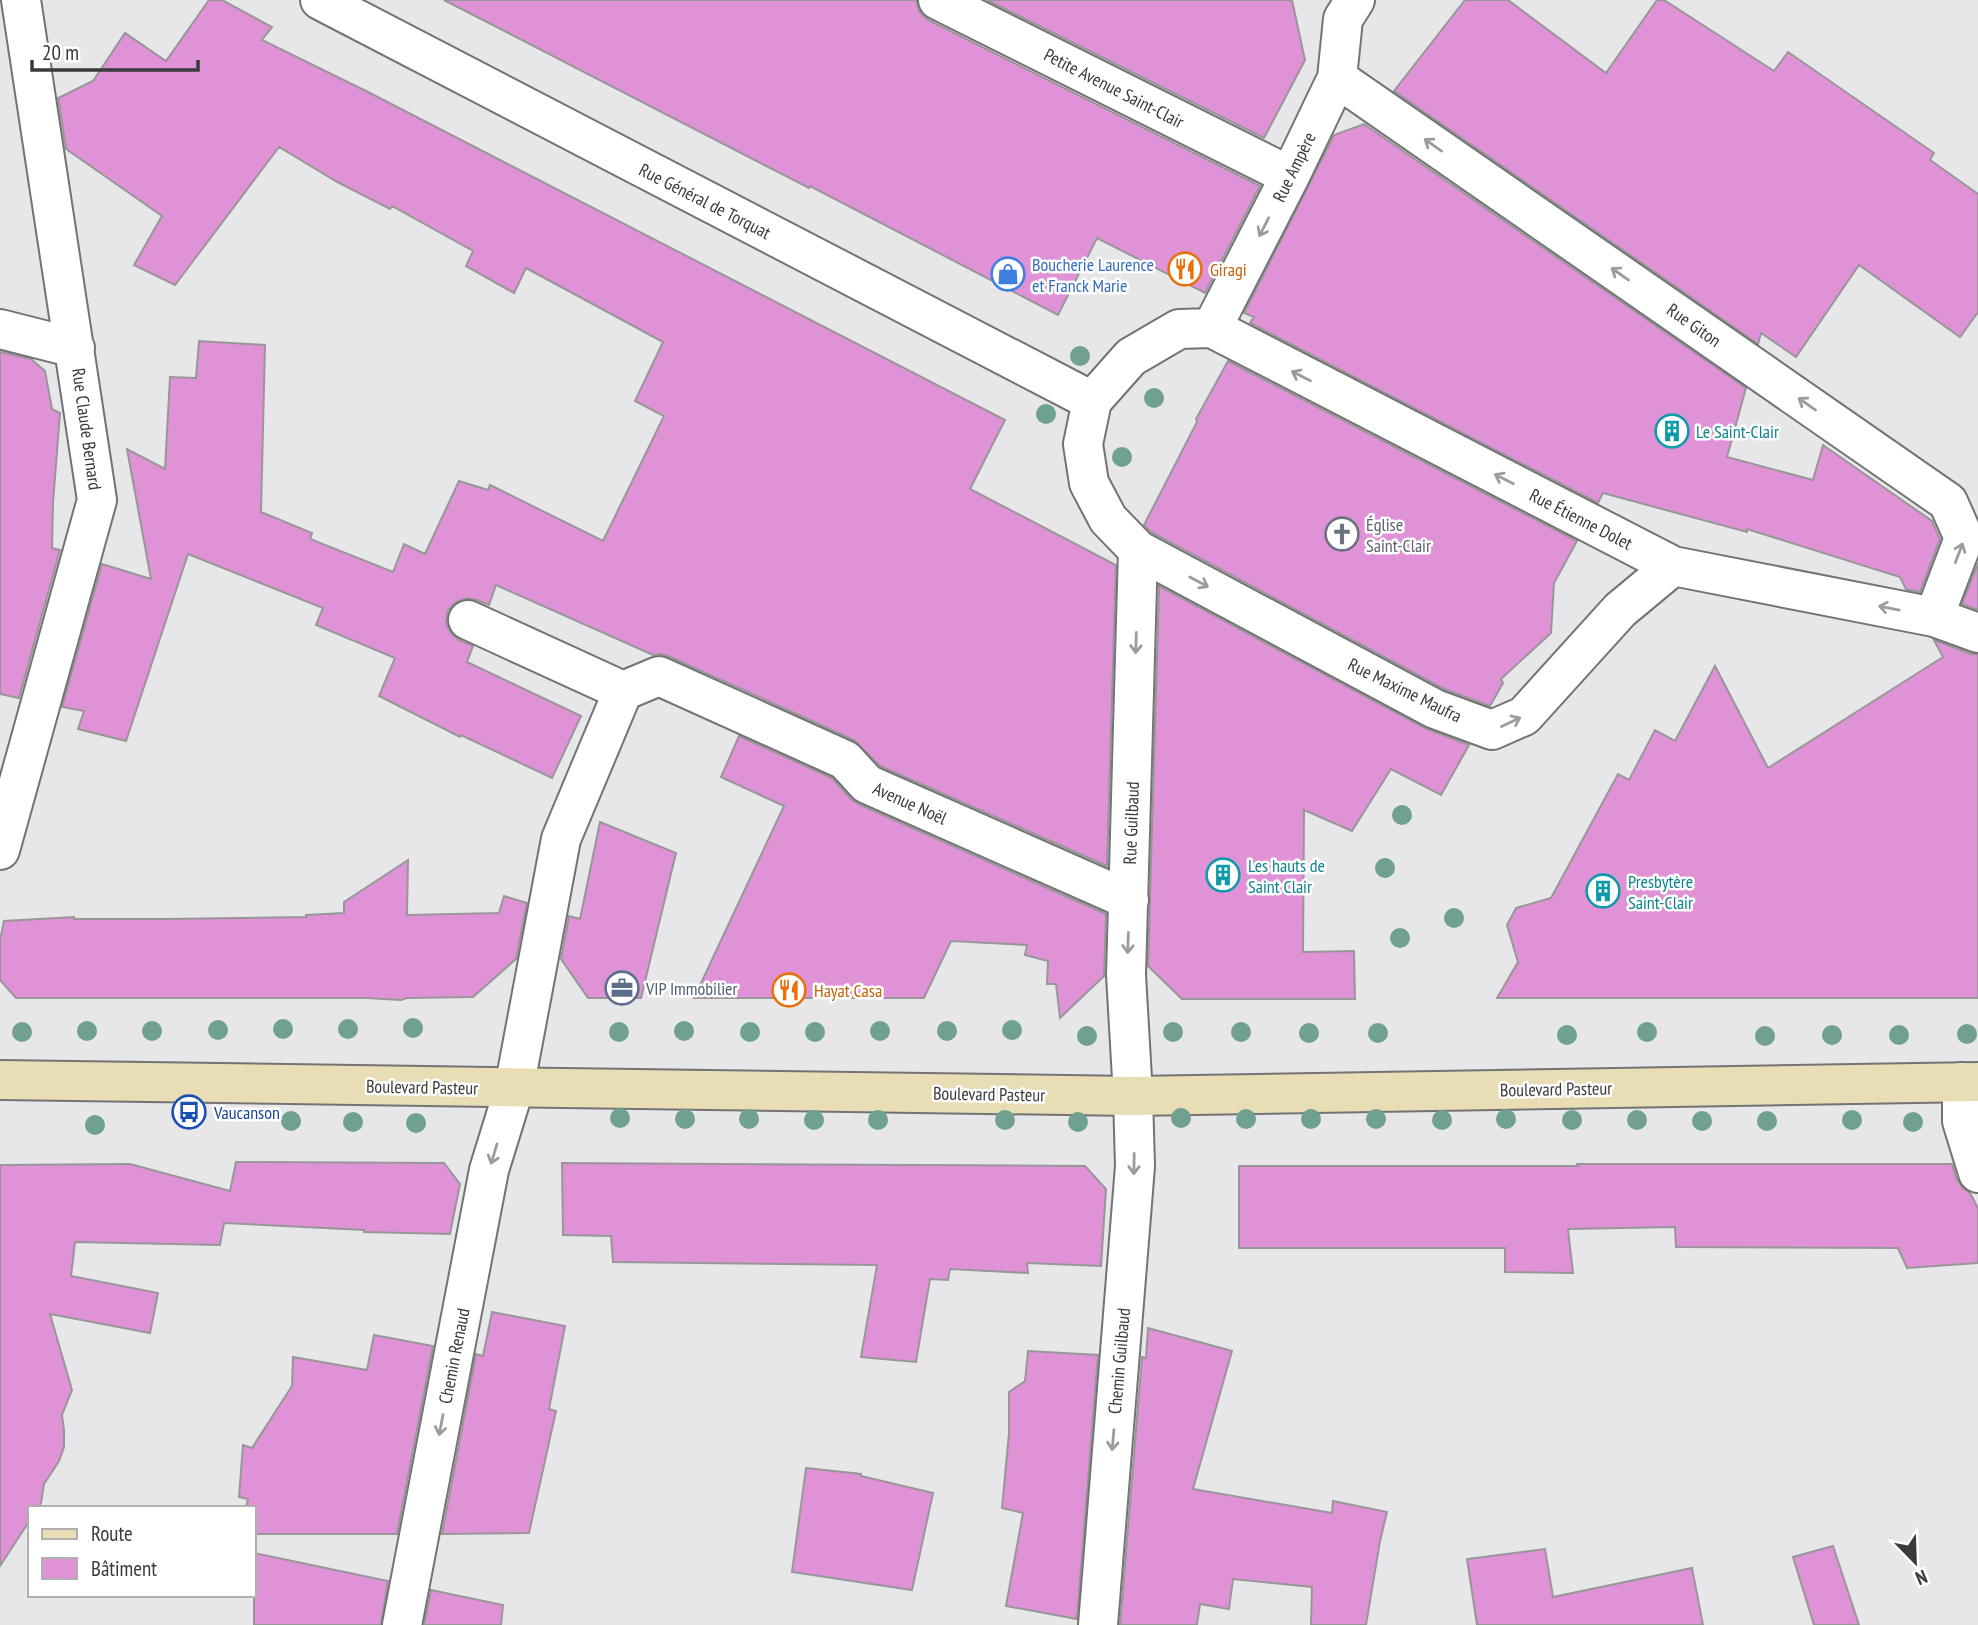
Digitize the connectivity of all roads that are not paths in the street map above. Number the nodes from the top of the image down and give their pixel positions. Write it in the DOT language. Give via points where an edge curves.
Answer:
graph roads {
  1 [pos="21,0"];
  2 [pos="938,0"];
  3 [pos="325,1"];
  4 [pos="1342,6"];
  5 [pos="1337,78"];
  6 [pos="1290,176"];
  7 [pos="1212,328"];
  8 [pos="0,329"];
  9 [pos="75,348"];
  10 [pos="1092,401"];
  11 [pos="1139,550"];
  12 [pos="1673,566"];
  13 [pos="1934,617"];
  14 [pos="468,620"];
  15 [pos="1978,633"];
  16 [pos="623,691"];
  17 [pos="0,850"];
  18 [pos="1129,900"];
  19 [pos="0,1080"];
  20 [pos="1970,1082"];
  21 [pos="514,1089"];
  22 [pos="1133,1096"];
  23 [pos="1978,1173"];
  24 [pos="402,1625"];
  25 [pos="1098,1625"];
  1 -- 9 [label="street, Rue Claude Bernard"];
  2 -- 6 [label="street, Petite Avenue Saint-Clair"];
  3 -- 10 [label="street, Rue Général de Torquat"];
  4 -- 5 [label="street, Rue Ampère"];
  5 -- 6 [label="street, Rue Ampère"];
  13 -- 5 [label="street, Rue Giton, one-way" via="1965,538 1948,502"];
  6 -- 7 [label="street, Rue Ampère, one-way"];
  7 -- 10 [label="street" via="1179,329 1131,357"];
  12 -- 7 [label="street, Rue Étienne Dolet, one-way"];
  8 -- 9 [label="street"];
  9 -- 17 [label="street, Rue Claude Bernard" via="97,500"];
  10 -- 11 [label="street, Rue Maxime Maufra" via="1083,444 1089,483 1108,519"];
  11 -- 12 [label="street, Rue Maxime Maufra, one-way" via="1435,709 1492,730 1524,716 1620,610"];
  11 -- 18 [label="street, Rue Guilbaud, one-way"];
  13 -- 12 [label="street, Rue Étienne Dolet, one-way"];
  13 -- 15 [label="street, Rue Étienne Dolet"];
  14 -- 16 [label="street"];
  16 -- 18 [label="street, Avenue Noël" via="659,676 845,760 867,785"];
  16 -- 21 [label="street" via="561,839"];
  18 -- 22 [label="street, Rue Guilbaud, one-way" via="1126,975"];
  19 -- 21 [label="street, Boulevard Pasteur"];
  20 -- 22 [label="street, Boulevard Pasteur"];
  20 -- 23 [label="street" via="1962,1121"];
  21 -- 22 [label="street, Boulevard Pasteur"];
  21 -- 24 [label="street, Chemin Renaud, one-way" via="489,1170"];
  22 -- 25 [label="street, Chemin Guilbaud, one-way" via="1135,1166"];
}
